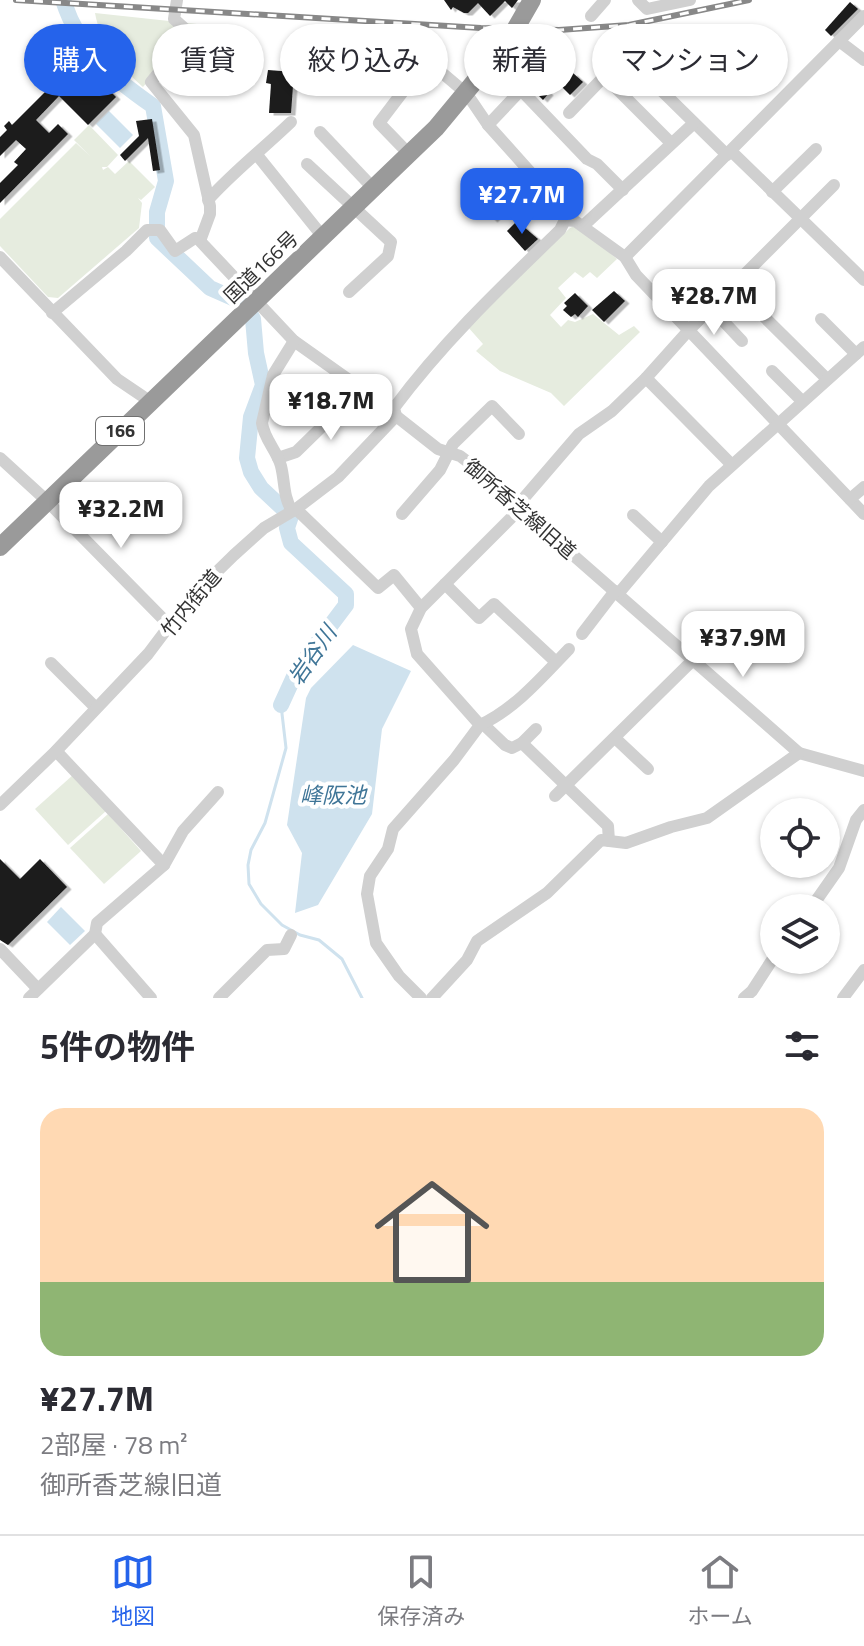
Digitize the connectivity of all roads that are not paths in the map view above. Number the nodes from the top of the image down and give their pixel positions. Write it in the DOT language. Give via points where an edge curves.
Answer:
graph roads {
  1 [pos="177,0"];
  2 [pos="532,0"];
  3 [pos="605,0"];
  4 [pos="690,0"];
  5 [pos="639,1"];
  6 [pos="591,16"];
  7 [pos="864,16"];
  8 [pos="180,24"];
  9 [pos="518,24"];
  10 [pos="839,41"];
  11 [pos="864,60"];
  12 [pos="448,78"];
  13 [pos="592,89"];
  14 [pos="464,91"];
  15 [pos="162,96"];
  16 [pos="400,96"];
  17 [pos="465,96"];
  18 [pos="468,96"];
  19 [pos="624,96"];
  20 [pos="667,96"];
  21 [pos="569,113"];
  22 [pos="291,122"];
  23 [pos="694,123"];
  24 [pos="488,125"];
  25 [pos="320,132"];
  26 [pos="671,143"];
  27 [pos="816,149"];
  28 [pos="729,153"];
  29 [pos="409,154"];
  30 [pos="257,155"];
  31 [pos="307,164"];
  32 [pos="834,185"];
  33 [pos="374,189"];
  34 [pos="623,190"];
  35 [pos="772,192"];
  36 [pos="208,200"];
  37 [pos="354,207"];
  38 [pos="800,219"];
  39 [pos="565,220"];
  40 [pos="583,226"];
  41 [pos="323,237"];
  42 [pos="201,239"];
  43 [pos="0,257"];
  44 [pos="625,257"];
  45 [pos="864,280"];
  46 [pos="733,286"];
  47 [pos="349,292"];
  48 [pos="258,301"];
  49 [pos="711,308"];
  50 [pos="52,313"];
  51 [pos="821,319"];
  52 [pos="689,330"];
  53 [pos="294,341"];
  54 [pos="742,341"];
  55 [pos="860,350"];
  56 [pos="772,371"];
  57 [pos="646,378"];
  58 [pos="827,379"];
  59 [pos="357,386"];
  60 [pos="802,401"];
  61 [pos="151,402"];
  62 [pos="395,412"];
  63 [pos="779,422"];
  64 [pos="519,434"];
  65 [pos="448,452"];
  66 [pos="0,458"];
  67 [pos="278,458"];
  68 [pos="732,465"];
  69 [pos="864,487"];
  70 [pos="850,499"];
  71 [pos="46,500"];
  72 [pos="518,508"];
  73 [pos="291,512"];
  74 [pos="402,514"];
  75 [pos="864,514"];
  76 [pos="633,515"];
  77 [pos="662,542"];
  78 [pos="0,547"];
  79 [pos="445,584"];
  80 [pos="617,593"];
  81 [pos="421,608"];
  82 [pos="170,626"];
  83 [pos="582,634"];
  84 [pos="569,649"];
  85 [pos="694,659"];
  86 [pos="556,662"];
  87 [pos="51,663"];
  88 [pos="96,708"];
  89 [pos="482,724"];
  90 [pos="536,729"];
  91 [pos="615,738"];
  92 [pos="522,743"];
  93 [pos="56,751"];
  94 [pos="799,753"];
  95 [pos="648,769"];
  96 [pos="864,771"];
  97 [pos="566,786"];
  98 [pos="218,792"];
  99 [pos="555,796"];
  100 [pos="0,805"];
  101 [pos="864,810"];
  102 [pos="609,841"];
  103 [pos="164,865"];
  104 [pos="821,894"];
  105 [pos="95,934"];
  106 [pos="291,935"];
  107 [pos="0,949"];
  108 [pos="864,970"];
  109 [pos="762,974"];
  110 [pos="33,994"];
  111 [pos="748,994"];
  112 [pos="151,998"];
  113 [pos="219,998"];
  114 [pos="421,998"];
  115 [pos="432,998"];
  116 [pos="765,998"];
  117 [pos="843,998"];
  1 -- 8 [label="street" via="174,19"];
  2 -- 9 [label="highway, 国道166号 / 166"];
  3 -- 6 [label="street"];
  4 -- 5 [label="street" via="647,9"];
  7 -- 10 [label="street"];
  10 -- 11 [label="street"];
  10 -- 28 [label="street"];
  12 -- 14 [label="street"];
  13 -- 21 [label="street"];
  15 -- 36 [label="street" via="194,135"];
  16 -- 29 [label="street" via="379,123"];
  17 -- 29 [label="highway, 国道166号 / 166"];
  18 -- 24 [label="street"];
  19 -- 26 [label="street"];
  20 -- 23 [label="street"];
  22 -- 30 [label="street"];
  23 -- 26 [label="street"];
  23 -- 28 [label="street"];
  24 -- 34 [label="street" via="521,90"];
  24 -- 39 [label="street" via="564,210"];
  25 -- 33 [label="street"];
  26 -- 34 [label="street"];
  27 -- 35 [label="street"];
  28 -- 35 [label="street"];
  28 -- 44 [label="street"];
  29 -- 33 [label="highway, 国道166号 / 166"];
  30 -- 36 [label="street"];
  30 -- 41 [label="street"];
  31 -- 37 [label="street"];
  32 -- 38 [label="street"];
  33 -- 37 [label="highway, 国道166号 / 166"];
  34 -- 40 [label="street"];
  35 -- 38 [label="street"];
  36 -- 42 [label="street" via="210,214"];
  37 -- 41 [label="highway, 国道166号 / 166"];
  37 -- 47 [label="street" via="391,242 388,256"];
  38 -- 45 [label="street"];
  38 -- 46 [label="street"];
  39 -- 40 [label="street"];
  39 -- 62 [label="street" via="442,348"];
  40 -- 44 [label="street"];
  41 -- 48 [label="highway, 国道166号 / 166"];
  42 -- 48 [label="street, 御所香芝線旧道"];
  42 -- 50 [label="street" via="175,251 160,230 147,230"];
  43 -- 50 [label="street"];
  44 -- 52 [label="street"];
  46 -- 49 [label="street"];
  46 -- 58 [label="street"];
  48 -- 53 [label="street, 御所香芝線旧道"];
  48 -- 61 [label="highway, 国道166号 / 166"];
  49 -- 52 [label="street"];
  49 -- 54 [label="street"];
  50 -- 61 [label="street" via="117,379"];
  51 -- 55 [label="street"];
  52 -- 57 [label="street"];
  52 -- 63 [label="street"];
  53 -- 59 [label="street, 御所香芝線旧道"];
  53 -- 67 [label="street" via="273,375 262,423"];
  55 -- 58 [label="street"];
  56 -- 60 [label="street"];
  57 -- 68 [label="street"];
  57 -- 72 [label="street" via="579,434"];
  58 -- 60 [label="street"];
  59 -- 62 [label="street, 御所香芝線旧道"];
  59 -- 67 [label="street" via="296,452"];
  60 -- 63 [label="street"];
  61 -- 71 [label="highway, 国道166号 / 166"];
  62 -- 65 [label="street, 御所香芝線旧道"];
  62 -- 73 [label="street, 竹内街道" via="338,477"];
  63 -- 68 [label="street"];
  63 -- 70 [label="street"];
  64 -- 65 [label="street" via="492,406"];
  65 -- 72 [label="street, 御所香芝線旧道" via="488,477"];
  65 -- 74 [label="street" via="440,470"];
  66 -- 71 [label="street"];
  67 -- 73 [label="street"];
  68 -- 77 [label="street"];
  69 -- 70 [label="street"];
  70 -- 75 [label="street"];
  71 -- 78 [label="highway, 国道166号 / 166"];
  71 -- 82 [label="street"];
  72 -- 79 [label="street"];
  72 -- 80 [label="street, 御所香芝線旧道"];
  73 -- 81 [label="street" via="378,588 394,575"];
  73 -- 82 [label="street, 竹内街道" via="234,555"];
  76 -- 77 [label="street"];
  77 -- 80 [label="street"];
  79 -- 81 [label="street"];
  79 -- 86 [label="street" via="479,618 494,604"];
  80 -- 83 [label="street"];
  80 -- 85 [label="street, 御所香芝線旧道"];
  81 -- 89 [label="street" via="411,629 417,654"];
  82 -- 88 [label="street, 竹内街道"];
  84 -- 86 [label="street"];
  85 -- 91 [label="street"];
  85 -- 94 [label="street, 御所香芝線旧道"];
  86 -- 89 [label="street" via="496,718"];
  87 -- 88 [label="street"];
  88 -- 93 [label="street, 竹内街道"];
  89 -- 92 [label="street" via="505,745"];
  89 -- 114 [label="street" via="393,829 388,849 370,876 367,894 376,943"];
  90 -- 92 [label="street"];
  91 -- 95 [label="street"];
  91 -- 97 [label="street"];
  92 -- 97 [label="street"];
  93 -- 100 [label="street, 竹内街道"];
  93 -- 103 [label="street"];
  94 -- 96 [label="street, 御所香芝線旧道"];
  94 -- 102 [label="street" via="707,818 626,843"];
  97 -- 99 [label="street"];
  97 -- 102 [label="street" via="608,826"];
  98 -- 103 [label="street" via="183,831"];
  101 -- 104 [label="street" via="839,868"];
  102 -- 115 [label="street" via="601,840 547,893 477,941"];
  103 -- 105 [label="street" via="97,923"];
  105 -- 110 [label="street"];
  105 -- 112 [label="street"];
  106 -- 113 [label="street" via="284,949 267,950"];
  107 -- 110 [label="street"];
  108 -- 117 [label="street"];
  109 -- 111 [label="street"];
  111 -- 116 [label="street"];
}
